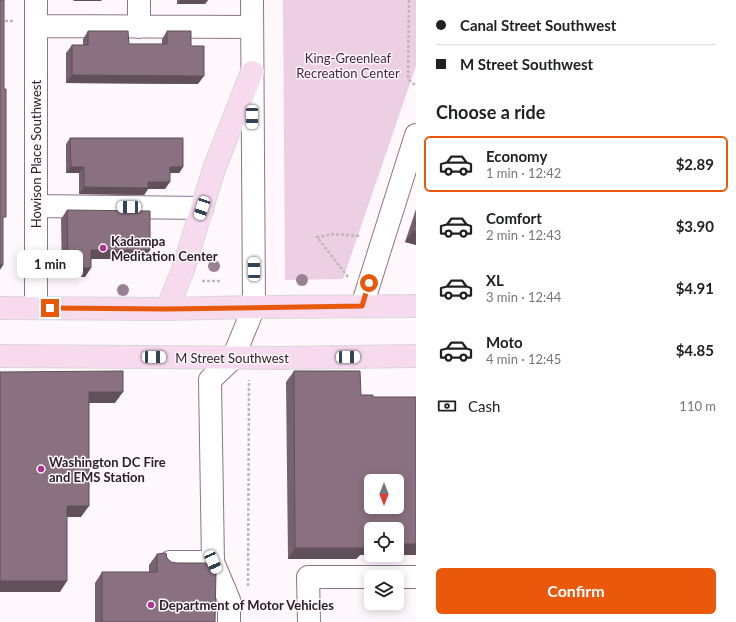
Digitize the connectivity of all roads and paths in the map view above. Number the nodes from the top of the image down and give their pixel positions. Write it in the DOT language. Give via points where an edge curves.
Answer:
graph roads {
  1 [pos="36,0"];
  2 [pos="139,0"];
  3 [pos="252,0"];
  4 [pos="409,0"];
  5 [pos="0,21"];
  6 [pos="29,24"];
  7 [pos="139,27"];
  8 [pos="252,27"];
  9 [pos="252,72"];
  10 [pos="415,85"];
  11 [pos="416,135"];
  12 [pos="36,206"];
  13 [pos="202,208"];
  14 [pos="363,236"];
  15 [pos="349,278"];
  16 [pos="196,281"];
  17 [pos="220,281"];
  18 [pos="362,306"];
  19 [pos="416,306"];
  20 [pos="254,307"];
  21 [pos="0,308"];
  22 [pos="36,308"];
  23 [pos="167,309"];
  24 [pos="0,356"];
  25 [pos="416,356"];
  26 [pos="233,358"];
  27 [pos="248,380"];
  28 [pos="170,562"];
  29 [pos="213,562"];
  30 [pos="416,576"];
  31 [pos="248,591"];
  32 [pos="229,622"];
  33 [pos="309,622"];
  1 -- 6 [label="street, Howison Place Southwest"];
  2 -- 7 [label="street"];
  3 -- 8 [label="street"];
  4 -- 10 [label="path" via="408,78"];
  5 -- 6 [label="path"];
  6 -- 7 [label="street"];
  6 -- 12 [label="street, Howison Place Southwest"];
  7 -- 8 [label="street"];
  8 -- 9 [label="street"];
  9 -- 13 [label="main road" via="214,169"];
  9 -- 20 [label="street"];
  11 -- 18 [label="street"];
  12 -- 13 [label="street"];
  12 -- 22 [label="street, Howison Place Southwest"];
  13 -- 23 [label="main road" via="183,270"];
  14 -- 15 [label="path" via="334,234 317,237"];
  16 -- 17 [label="path"];
  18 -- 19 [label="main road"];
  18 -- 20 [label="main road"];
  20 -- 23 [label="main road"];
  20 -- 26 [label="street"];
  21 -- 22 [label="main road"];
  22 -- 23 [label="main road"];
  24 -- 26 [label="main road, M Street Southwest"];
  25 -- 26 [label="main road, M Street Southwest"];
  26 -- 29 [label="street" via="210,380"];
  27 -- 31 [label="path"];
  28 -- 29 [label="street"];
  29 -- 32 [label="street" via="229,600"];
  30 -- 33 [label="street" via="308,576"];
}
